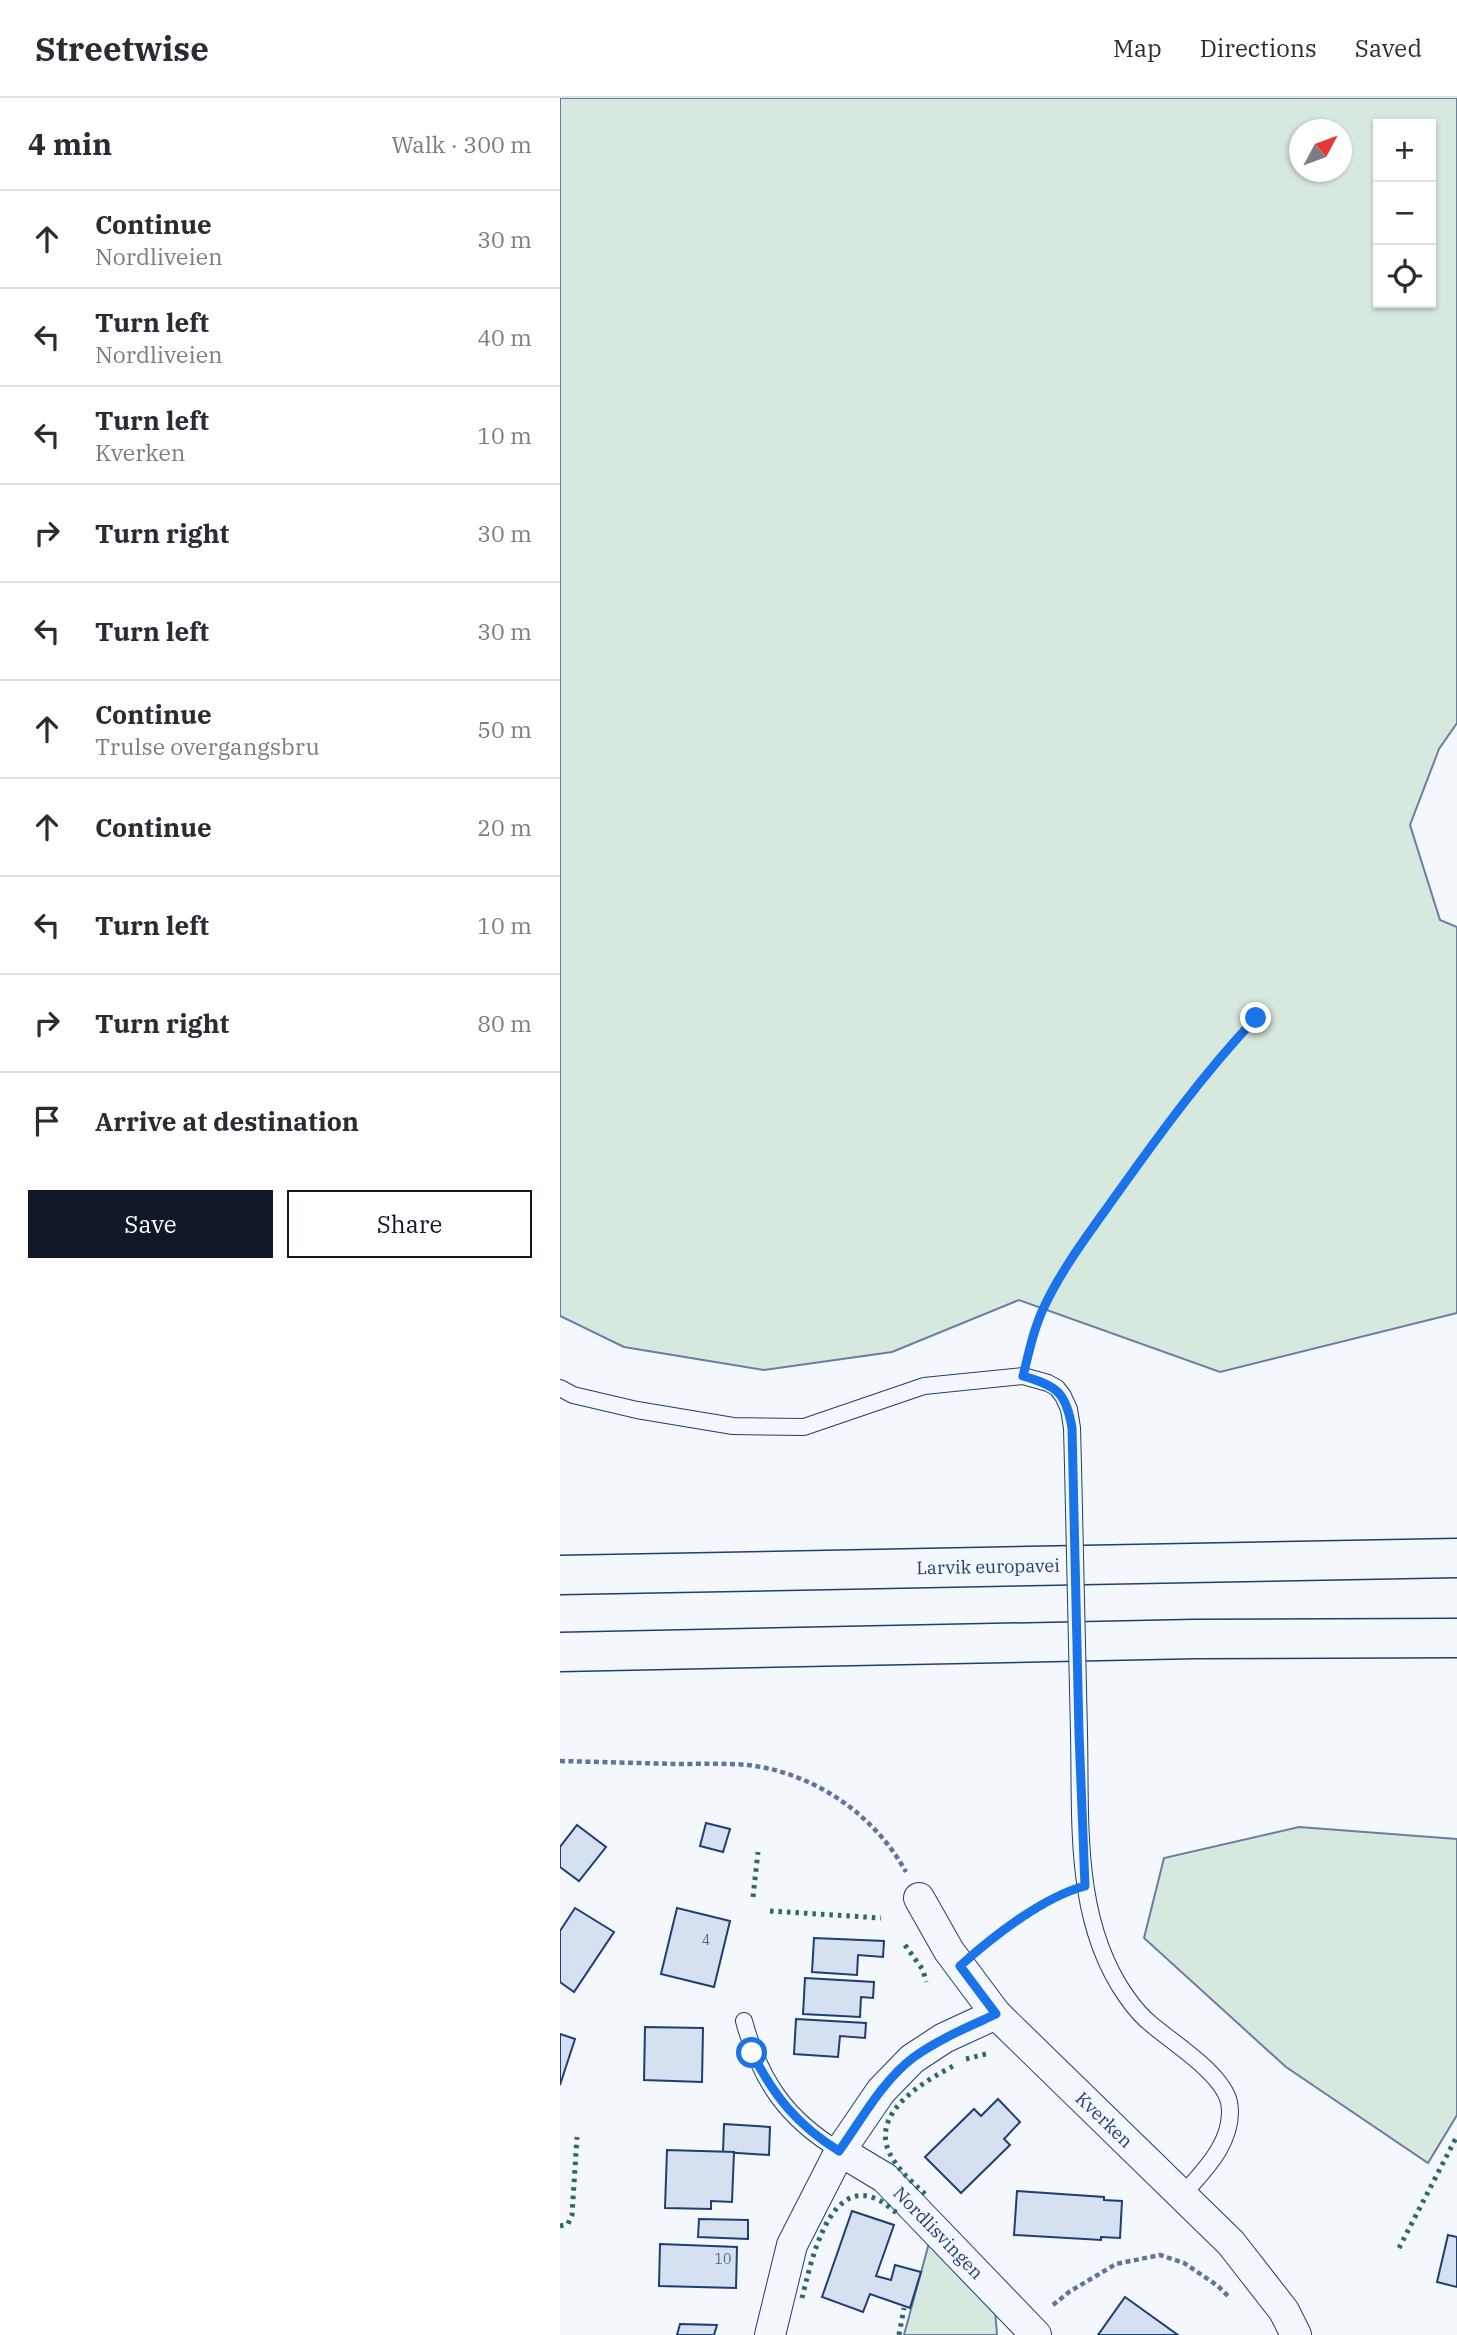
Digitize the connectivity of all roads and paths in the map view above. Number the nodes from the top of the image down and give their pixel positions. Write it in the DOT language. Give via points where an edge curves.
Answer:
graph roads {
  1 [pos="1256,1018"];
  2 [pos="1023,1376"];
  3 [pos="560,1388"];
  4 [pos="1457,1558"];
  5 [pos="560,1575"];
  6 [pos="1457,1638"];
  7 [pos="560,1652"];
  8 [pos="560,1761"];
  9 [pos="1085,1886"];
  10 [pos="919,1898"];
  11 [pos="960,1966"];
  12 [pos="996,2014"];
  13 [pos="744,2021"];
  14 [pos="839,2151"];
  15 [pos="1183,2194"];
  16 [pos="1232,2300"];
  17 [pos="1029,2332"];
  18 [pos="770,2335"];
  19 [pos="1296,2335"];
  1 -- 2 [label="path" via="1166,1125 1085,1239 1045,1304"];
  2 -- 3 [label="lane" via="924,1386 804,1427 733,1426 637,1410"];
  2 -- 9 [label="lane, bridge" via="1057,1388 1069,1409 1072,1428"];
  4 -- 5 [label="highway, Larvik europavei"];
  6 -- 7 [label="highway"];
  8 -- 10 [label="path" via="747,1765 797,1777 862,1816 889,1846"];
  9 -- 11 [label="path" via="1069,1890 1000,1932"];
  9 -- 15 [label="lane" via="1096,1934 1126,1996 1149,2023 1221,2086 1228,2102 1229,2120 1222,2143 1211,2164"];
  10 -- 11 [label="street, Kverken"];
  11 -- 12 [label="street, Kverken"];
  12 -- 14 [label="street" via="912,2059 881,2091"];
  12 -- 15 [label="street, Kverken"];
  13 -- 14 [label="lane" via="757,2062 789,2112"];
  14 -- 17 [label="street, Nordlisvingen" via="885,2178"];
  14 -- 18 [label="street" via="792,2245"];
  15 -- 19 [label="street, Kverken" via="1231,2243 1284,2311"];
  16 -- 17 [label="path" via="1184,2263 1160,2255 1116,2264 1069,2292"];
}
